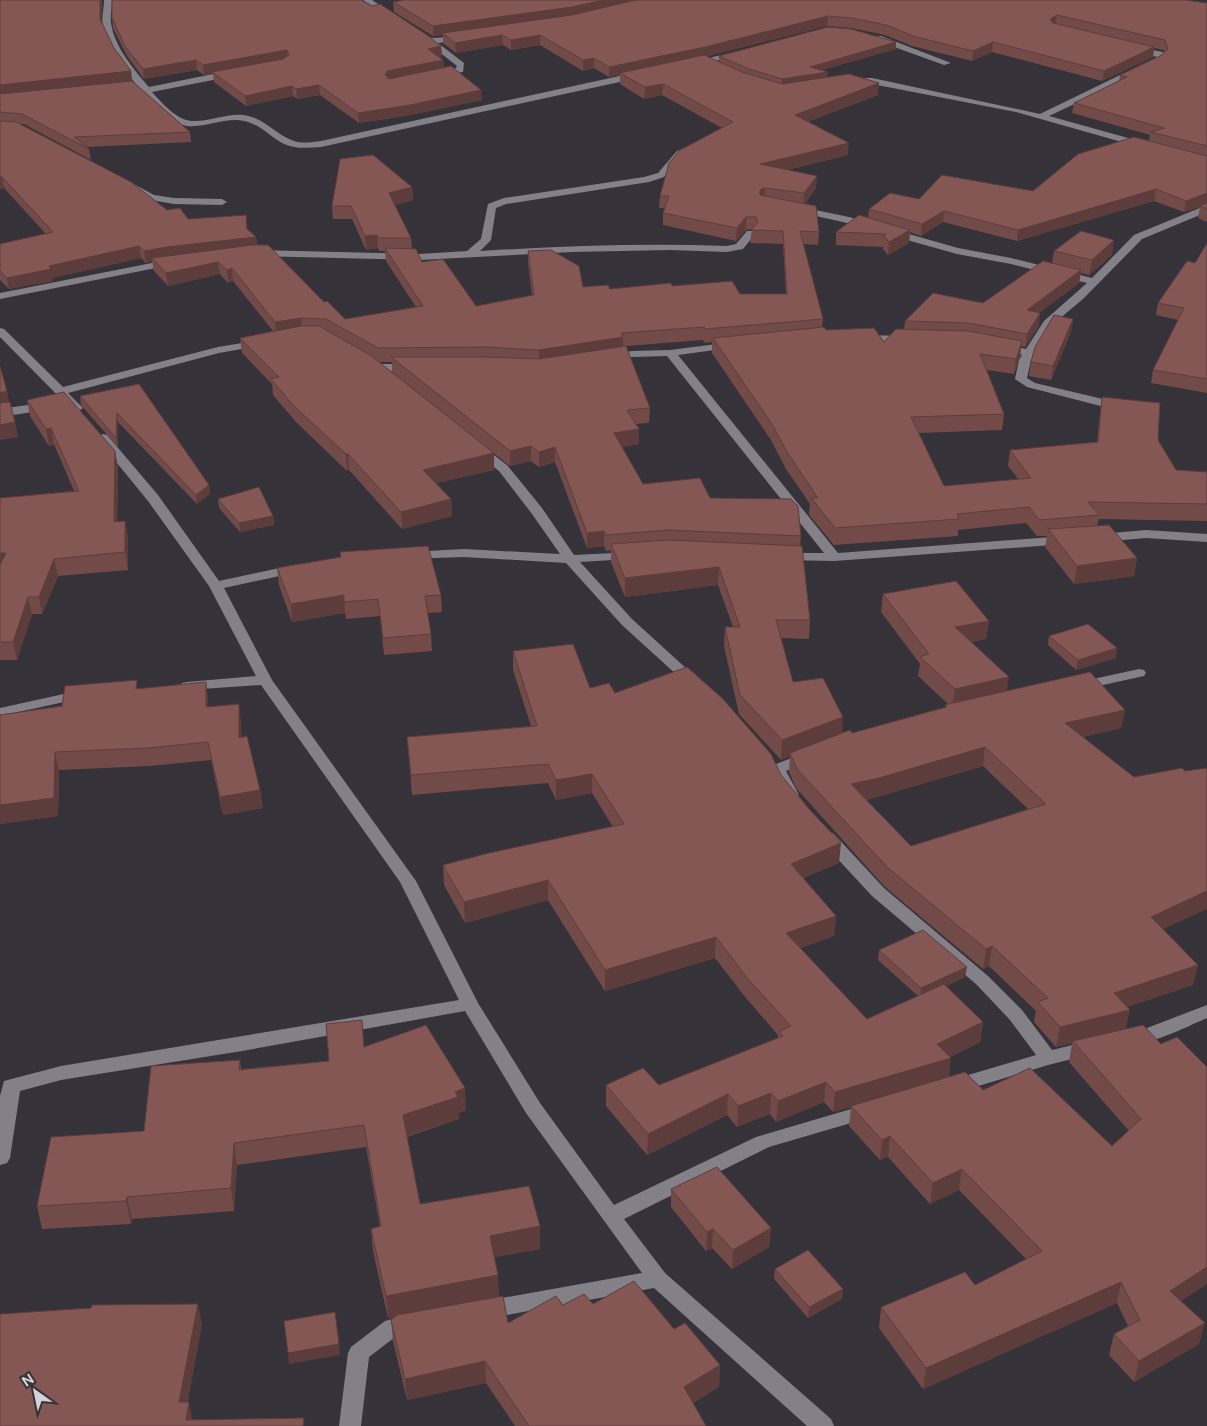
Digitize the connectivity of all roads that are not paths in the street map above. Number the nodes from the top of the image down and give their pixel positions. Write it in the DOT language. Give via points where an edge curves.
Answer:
graph roads {
  1 [pos="367,0"];
  2 [pos="108,1"];
  3 [pos="118,1"];
  4 [pos="399,21"];
  5 [pos="416,31"];
  6 [pos="866,35"];
  7 [pos="476,36"];
  8 [pos="432,41"];
  9 [pos="1126,46"];
  10 [pos="751,50"];
  11 [pos="705,61"];
  12 [pos="946,63"];
  13 [pos="678,66"];
  14 [pos="721,68"];
  15 [pos="245,71"];
  16 [pos="651,72"];
  17 [pos="425,78"];
  18 [pos="836,83"];
  19 [pos="141,88"];
  20 [pos="1042,116"];
  21 [pos="1153,148"];
  22 [pos="685,149"];
  23 [pos="117,179"];
  24 [pos="222,202"];
  25 [pos="785,207"];
  26 [pos="1207,208"];
  27 [pos="751,234"];
  28 [pos="245,254"];
  29 [pos="470,254"];
  30 [pos="186,260"];
  31 [pos="1093,281"];
  32 [pos="0,296"];
  33 [pos="0,330"];
  34 [pos="851,338"];
  35 [pos="924,339"];
  36 [pos="270,341"];
  37 [pos="747,344"];
  38 [pos="989,344"];
  39 [pos="670,353"];
  40 [pos="1028,353"];
  41 [pos="355,354"];
  42 [pos="595,361"];
  43 [pos="376,366"];
  44 [pos="421,366"];
  45 [pos="395,382"];
  46 [pos="66,396"];
  47 [pos="1132,409"];
  48 [pos="0,413"];
  49 [pos="465,438"];
  50 [pos="1207,538"];
  51 [pos="639,554"];
  52 [pos="768,556"];
  53 [pos="398,557"];
  54 [pos="834,557"];
  55 [pos="570,559"];
  56 [pos="311,566"];
  57 [pos="216,586"];
  58 [pos="1140,673"];
  59 [pos="265,680"];
  60 [pos="168,688"];
  61 [pos="1062,689"];
  62 [pos="100,693"];
  63 [pos="707,695"];
  64 [pos="0,712"];
  65 [pos="823,751"];
  66 [pos="799,804"];
  67 [pos="816,825"];
  68 [pos="470,1004"];
  69 [pos="1207,1011"];
  70 [pos="1048,1058"];
  71 [pos="6,1087"];
  72 [pos="934,1092"];
  73 [pos="886,1106"];
  74 [pos="0,1158"];
  75 [pos="610,1216"];
  76 [pos="658,1279"];
  77 [pos="462,1314"];
  78 [pos="432,1320"];
  79 [pos="350,1426"];
  80 [pos="823,1426"];
  1 -- 4 [label="street"];
  2 -- 3 [label="street"];
  2 -- 19 [label="street" via="107,28"];
  5 -- 8 [label="street"];
  6 -- 12 [label="street"];
  7 -- 8 [label="street"];
  8 -- 17 [label="street" via="461,65 460,70"];
  9 -- 20 [label="street" via="1160,54 1161,58"];
  10 -- 11 [label="street"];
  11 -- 13 [label="street"];
  11 -- 14 [label="street"];
  15 -- 19 [label="street"];
  16 -- 19 [label="street" via="308,146 292,145 252,120 220,118 182,123"];
  18 -- 20 [label="street" via="872,81"];
  20 -- 21 [label="street"];
  22 -- 29 [label="street" via="661,175 646,180 504,201 491,206 486,240"];
  23 -- 24 [label="street" via="150,197"];
  25 -- 31 [label="street" via="845,219 957,251"];
  26 -- 31 [label="street" via="1138,237"];
  27 -- 29 [label="street" via="739,247 727,249 670,247"];
  28 -- 29 [label="street"];
  30 -- 32 [label="street"];
  31 -- 40 [label="street" via="1048,323"];
  33 -- 46 [label="street"];
  34 -- 35 [label="street"];
  36 -- 46 [label="street" via="218,350"];
  37 -- 39 [label="street"];
  38 -- 40 [label="street"];
  39 -- 42 [label="street" via="632,354"];
  39 -- 54 [label="street"];
  40 -- 47 [label="street" via="1021,379 1031,385"];
  41 -- 43 [label="street"];
  43 -- 44 [label="street"];
  43 -- 45 [label="street"];
  46 -- 48 [label="street"];
  46 -- 57 [label="street" via="153,498"];
  49 -- 55 [label="street" via="503,468"];
  50 -- 54 [label="street" via="1146,534"];
  51 -- 55 [label="street"];
  52 -- 54 [label="street"];
  53 -- 55 [label="street" via="464,553"];
  55 -- 63 [label="street" via="627,622"];
  56 -- 57 [label="street"];
  57 -- 59 [label="street"];
  58 -- 61 [label="street"];
  59 -- 60 [label="street"];
  59 -- 68 [label="street" via="408,881"];
  62 -- 64 [label="street" via="71,695"];
  65 -- 66 [label="street" via="774,765 787,790"];
  67 -- 70 [label="street" via="878,892 982,980 1010,1008"];
  68 -- 71 [label="street" via="61,1073"];
  68 -- 75 [label="street" via="533,1108"];
  69 -- 70 [label="street" via="1152,1033"];
  70 -- 72 [label="street"];
  71 -- 74 [label="street"];
  73 -- 75 [label="street" via="763,1142"];
  75 -- 76 [label="street"];
  76 -- 77 [label="street"];
  76 -- 80 [label="street"];
  78 -- 79 [label="street" via="393,1326 359,1353"];
}
